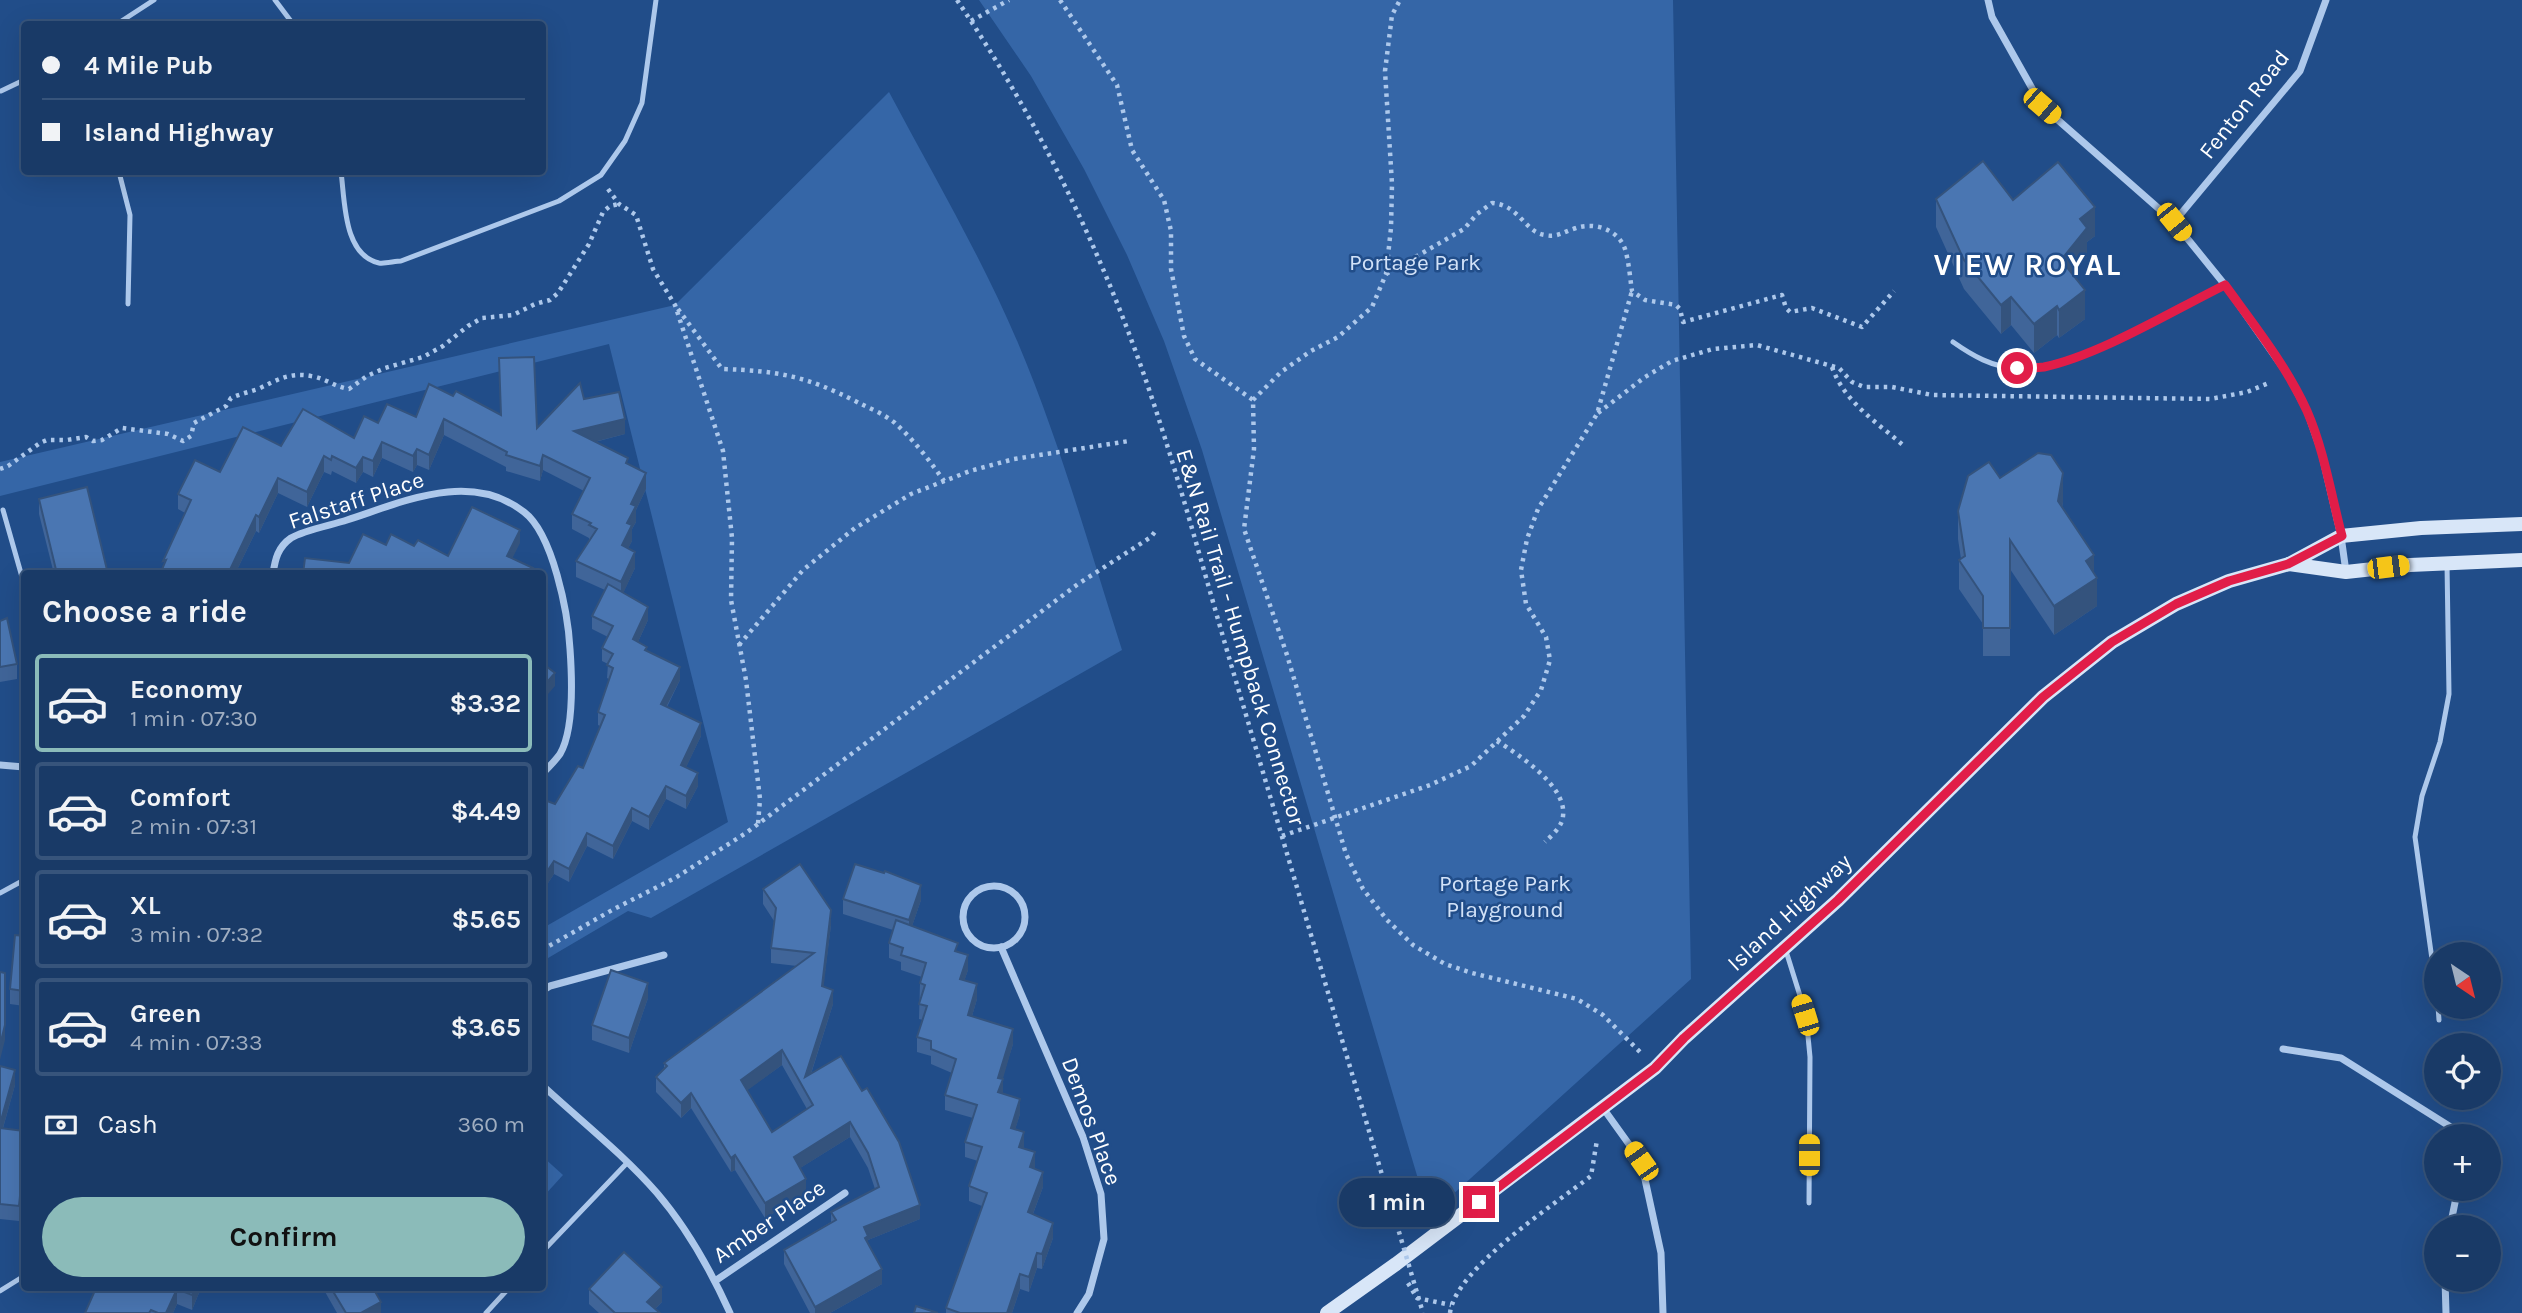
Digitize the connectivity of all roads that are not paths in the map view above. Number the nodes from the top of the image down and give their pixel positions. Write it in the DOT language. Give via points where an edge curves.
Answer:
graph roads {
  1 [pos="154,0"];
  2 [pos="275,0"];
  3 [pos="656,0"];
  4 [pos="1988,0"];
  5 [pos="2326,0"];
  6 [pos="122,21"];
  7 [pos="291,21"];
  8 [pos="21,81"];
  9 [pos="1,91"];
  10 [pos="120,175"];
  11 [pos="341,175"];
  12 [pos="2174,222"];
  13 [pos="2225,285"];
  14 [pos="128,304"];
  15 [pos="1953,342"];
  16 [pos="3,510"];
  17 [pos="2522,524"];
  18 [pos="2342,536"];
  19 [pos="2522,560"];
  20 [pos="2288,564"];
  21 [pos="2447,564"];
  22 [pos="273,570"];
  23 [pos="2346,572"];
  24 [pos="21,573"];
  25 [pos="0,765"];
  26 [pos="21,766"];
  27 [pos="546,769"];
  28 [pos="21,882"];
  29 [pos="0,893"];
  30 [pos="2430,942"];
  31 [pos="1001,947"];
  32 [pos="1785,948"];
  33 [pos="664,955"];
  34 [pos="546,988"];
  35 [pos="2283,1049"];
  36 [pos="546,1089"];
  37 [pos="1603,1108"];
  38 [pos="2446,1124"];
  39 [pos="627,1163"];
  40 [pos="845,1193"];
  41 [pos="1809,1203"];
  42 [pos="546,1248"];
  43 [pos="21,1278"];
  44 [pos="715,1282"];
  45 [pos="0,1291"];
  46 [pos="506,1291"];
  47 [pos="2445,1292"];
  48 [pos="486,1313"];
  49 [pos="730,1313"];
  50 [pos="1077,1313"];
  51 [pos="1327,1313"];
  52 [pos="1663,1313"];
  53 [pos="2446,1313"];
  1 -- 6 [label="lane"];
  2 -- 7 [label="lane"];
  3 -- 11 [label="lane" via="642,103 625,141 601,175 559,201 401,261 379,262 358,250 350,230"];
  4 -- 12 [label="street" via="1992,17 2042,106"];
  5 -- 12 [label="street, Fenton Road" via="2300,71"];
  8 -- 9 [label="lane"];
  10 -- 14 [label="lane" via="130,215"];
  12 -- 13 [label="street"];
  13 -- 15 [label="lane" via="2112,341 2043,367 1993,365"];
  13 -- 18 [label="street" via="2288,375 2307,411"];
  16 -- 24 [label="lane"];
  17 -- 18 [label="main road, Island Highway"];
  18 -- 20 [label="main road, Island Highway"];
  18 -- 23 [label="street"];
  19 -- 21 [label="main road, Island Highway"];
  20 -- 23 [label="main road, Island Highway"];
  20 -- 32 [label="main road, Island Highway" via="2229,581 2176,604 2112,642 2043,697"];
  21 -- 23 [label="main road, Island Highway"];
  21 -- 30 [label="lane" via="2449,694 2415,837"];
  22 -- 27 [label="street, Falstaff Place" via="275,555 292,538 426,494 461,491 494,495 525,512 543,535 568,621 569,720 560,753"];
  25 -- 26 [label="street"];
  28 -- 29 [label="lane"];
  31 -- 31 [label="street" via="1023,929 1024,910 1006,887 986,886 968,898 962,919 980,945"];
  31 -- 50 [label="street, Demos Place" via="1083,1137 1101,1194 1104,1239 1089,1294"];
  32 -- 37 [label="main road, Island Highway" via="1655,1068"];
  32 -- 41 [label="lane" via="1805,1015 1808,1043"];
  33 -- 34 [label="street"];
  35 -- 38 [label="street" via="2341,1058"];
  36 -- 39 [label="street"];
  37 -- 51 [label="main road, Island Highway"];
  37 -- 52 [label="street" via="1641,1161 1661,1253"];
  39 -- 42 [label="lane"];
  39 -- 44 [label="street" via="657,1194"];
  40 -- 44 [label="street, Amber Place"];
  43 -- 45 [label="lane"];
  44 -- 49 [label="street"];
  46 -- 48 [label="lane"];
  47 -- 53 [label="street"];
}
